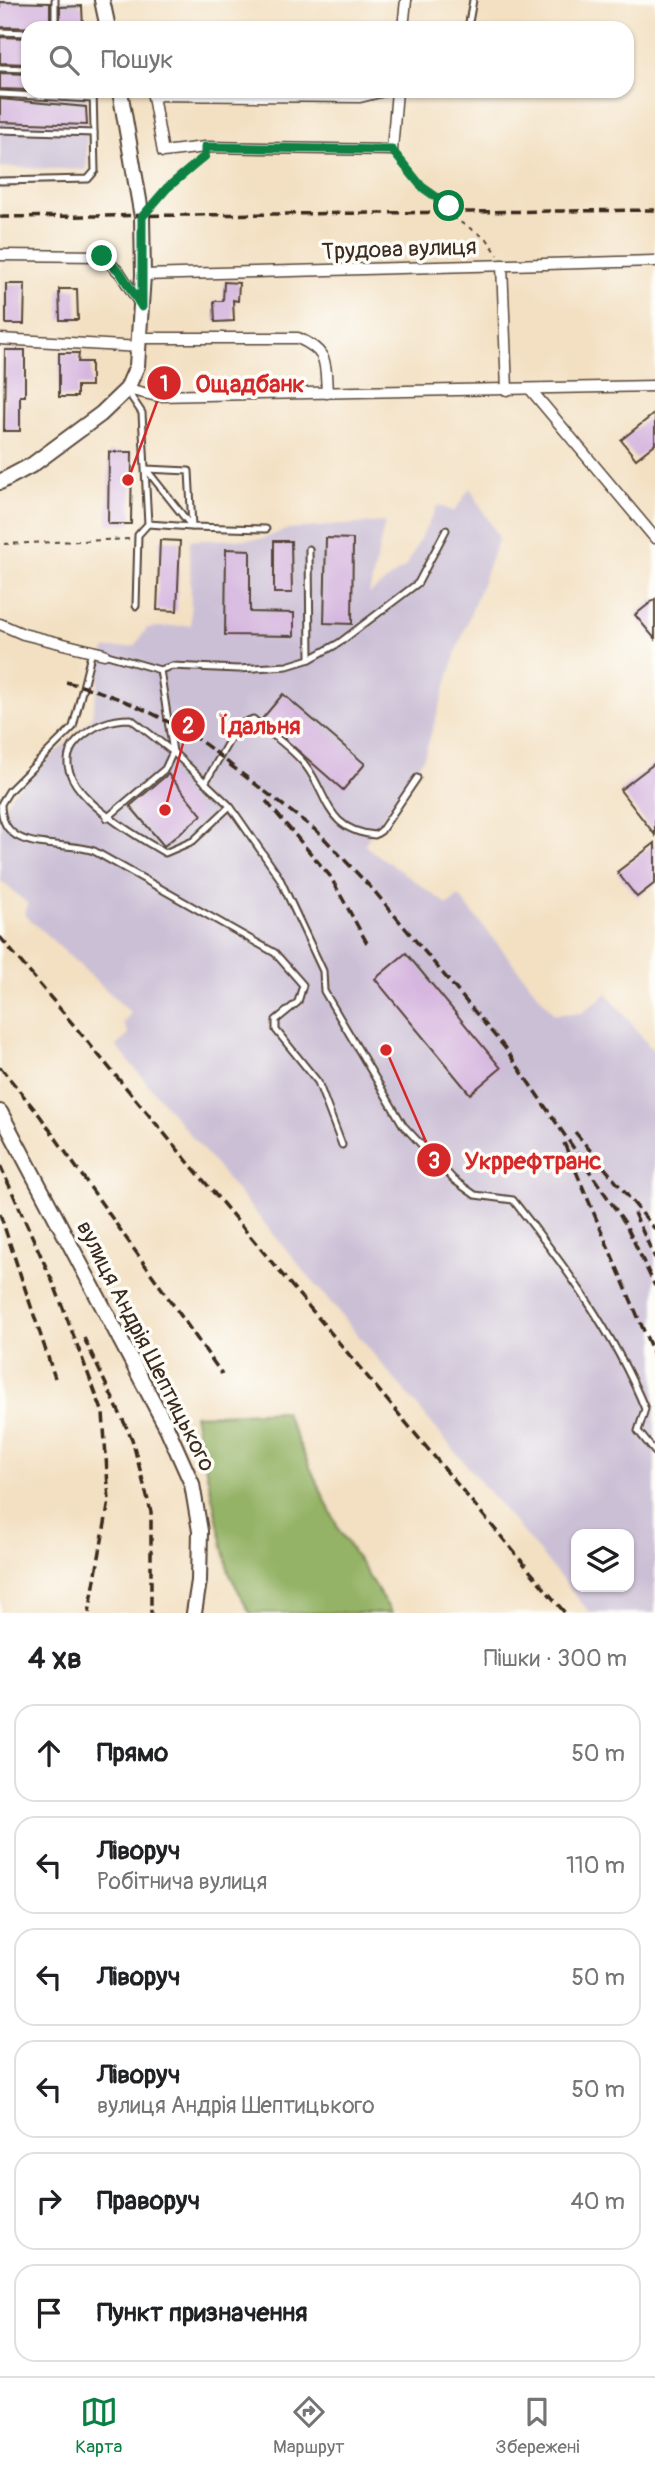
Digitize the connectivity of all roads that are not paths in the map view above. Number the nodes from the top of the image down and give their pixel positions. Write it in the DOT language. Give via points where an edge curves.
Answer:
graph roads {
  1 [pos="55,0"];
  2 [pos="102,0"];
  3 [pos="405,0"];
  4 [pos="473,0"];
  5 [pos="55,21"];
  6 [pos="107,21"];
  7 [pos="404,21"];
  8 [pos="469,21"];
  9 [pos="0,32"];
  10 [pos="21,33"];
  11 [pos="0,68"];
  12 [pos="21,69"];
  13 [pos="0,94"];
  14 [pos="21,95"];
  15 [pos="74,98"];
  16 [pos="121,98"];
  17 [pos="154,98"];
  18 [pos="396,98"];
  19 [pos="93,99"];
  20 [pos="0,130"];
  21 [pos="94,133"];
  22 [pos="0,181"];
  23 [pos="0,255"];
  24 [pos="655,261"];
  25 [pos="502,265"];
  26 [pos="143,275"];
  27 [pos="142,307"];
  28 [pos="0,339"];
  29 [pos="140,343"];
  30 [pos="655,386"];
  31 [pos="127,389"];
  32 [pos="507,390"];
  33 [pos="531,390"];
  34 [pos="327,393"];
  35 [pos="146,468"];
  36 [pos="0,482"];
  37 [pos="148,524"];
  38 [pos="192,527"];
  39 [pos="266,529"];
  40 [pos="446,530"];
  41 [pos="655,538"];
  42 [pos="309,549"];
  43 [pos="136,606"];
  44 [pos="0,624"];
  45 [pos="92,651"];
  46 [pos="104,654"];
  47 [pos="310,659"];
  48 [pos="160,670"];
  49 [pos="173,752"];
  50 [pos="418,778"];
  51 [pos="205,783"];
  52 [pos="230,806"];
  53 [pos="107,818"];
  54 [pos="0,1112"];
  55 [pos="342,1145"];
  56 [pos="655,1452"];
  57 [pos="194,1613"];
  1 -- 5 [label="lane"];
  2 -- 6 [label="main road"];
  3 -- 7 [label="street"];
  4 -- 8 [label="lane"];
  9 -- 10 [label="lane"];
  11 -- 12 [label="lane"];
  13 -- 14 [label="lane"];
  15 -- 19 [label="lane"];
  16 -- 26 [label="main road" via="142,217"];
  17 -- 18 [label="street" via="163,152 205,147 392,150"];
  19 -- 21 [label="lane"];
  20 -- 21 [label="lane"];
  21 -- 22 [label="lane" via="95,171 88,179"];
  23 -- 27 [label="street" via="102,256 120,272"];
  24 -- 25 [label="street, Трудова вулиця"];
  25 -- 26 [label="street, Трудова вулиця"];
  25 -- 32 [label="street"];
  26 -- 27 [label="main road"];
  27 -- 29 [label="main road"];
  28 -- 29 [label="street"];
  29 -- 31 [label="main road"];
  29 -- 34 [label="street" via="298,338 325,357"];
  30 -- 33 [label="street"];
  31 -- 34 [label="street" via="157,396"];
  31 -- 35 [label="lane" via="142,414"];
  31 -- 36 [label="main road" via="33,465"];
  32 -- 33 [label="street"];
  32 -- 34 [label="street"];
  33 -- 41 [label="street"];
  35 -- 37 [label="lane"];
  35 -- 38 [label="lane"];
  35 -- 38 [label="lane" via="189,471"];
  37 -- 38 [label="lane"];
  37 -- 43 [label="lane" via="138,539"];
  38 -- 39 [label="lane"];
  40 -- 47 [label="lane" via="418,583 340,643"];
  42 -- 47 [label="lane"];
  44 -- 45 [label="street"];
  45 -- 46 [label="street"];
  45 -- 55 [label="lane" via="73,727 9,791 1,804 5,825 29,842 94,851 275,953 303,985 298,1002 276,1020 276,1030 318,1082"];
  46 -- 48 [label="lane"];
  47 -- 48 [label="lane" via="287,666 172,666"];
  48 -- 49 [label="lane"];
  49 -- 51 [label="lane"];
  49 -- 53 [label="lane" via="166,769"];
  49 -- 53 [label="lane" via="131,719 89,729 75,744 68,764 75,782"];
  50 -- 51 [label="lane" via="381,831 361,834 325,805 306,765 253,719 238,725"];
  51 -- 52 [label="lane"];
  52 -- 53 [label="lane" via="193,841 165,853"];
  52 -- 56 [label="lane" via="279,877 323,971 324,991 403,1125 454,1180 475,1195 513,1200 565,1267 627,1364 645,1409 638,1432"];
  54 -- 57 [label="main road, вулиця Андрія Шептицького" via="192,1484 200,1531"];
}
